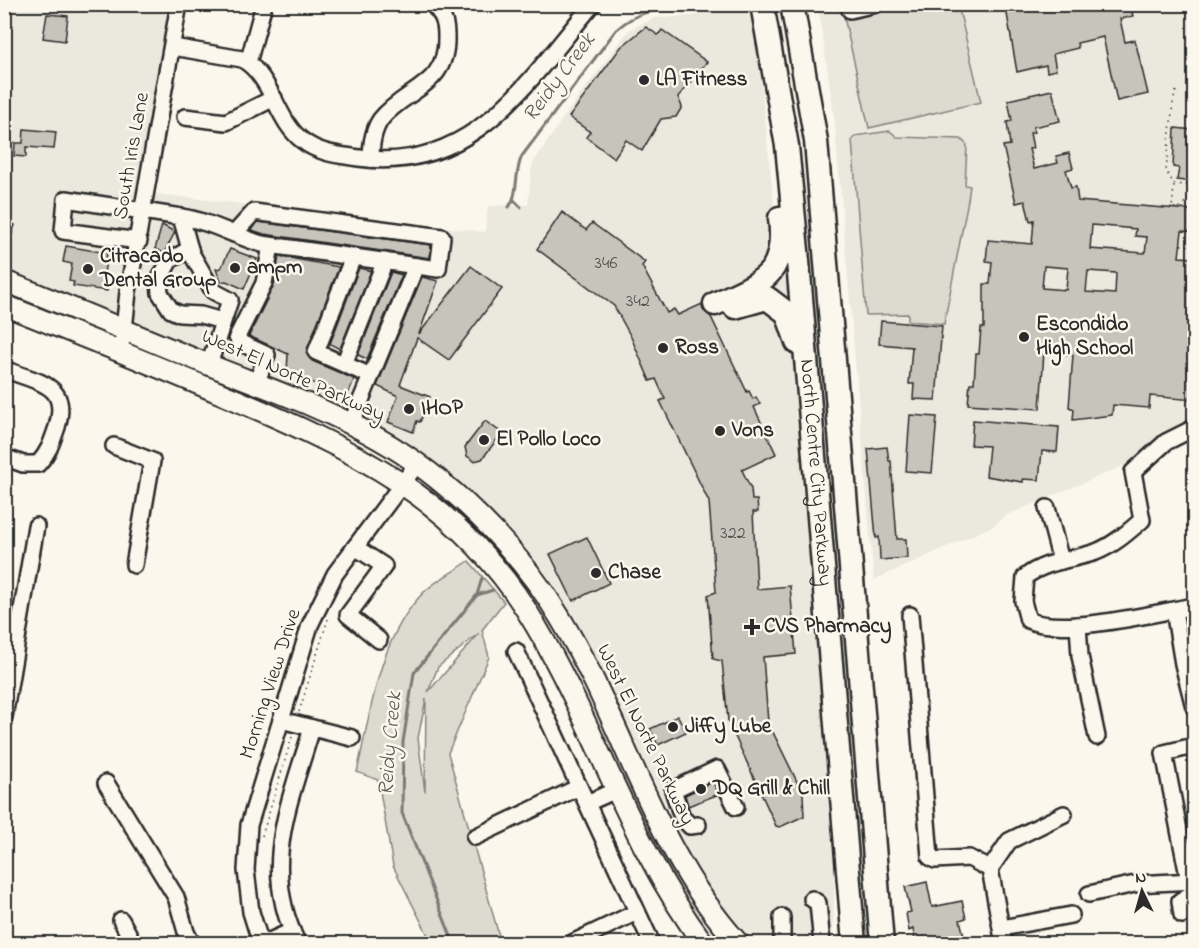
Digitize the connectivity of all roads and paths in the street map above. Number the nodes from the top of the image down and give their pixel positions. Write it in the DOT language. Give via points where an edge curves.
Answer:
graph roads {
  1 [pos="179,4"];
  2 [pos="264,4"];
  3 [pos="432,4"];
  4 [pos="593,4"];
  5 [pos="762,4"];
  6 [pos="792,4"];
  7 [pos="849,4"];
  8 [pos="876,4"];
  9 [pos="173,47"];
  10 [pos="774,58"];
  11 [pos="248,63"];
  12 [pos="1176,91"];
  13 [pos="274,98"];
  14 [pos="186,117"];
  15 [pos="371,159"];
  16 [pos="1174,184"];
  17 [pos="1194,186"];
  18 [pos="1194,194"];
  19 [pos="144,210"];
  20 [pos="181,217"];
  21 [pos="234,234"];
  22 [pos="139,241"];
  23 [pos="1181,245"];
  24 [pos="271,246"];
  25 [pos="1194,246"];
  26 [pos="190,249"];
  27 [pos="353,257"];
  28 [pos="385,261"];
  29 [pos="416,266"];
  30 [pos="7,283"];
  31 [pos="4,305"];
  32 [pos="222,321"];
  33 [pos="125,329"];
  34 [pos="121,351"];
  35 [pos="344,364"];
  36 [pos="210,365"];
  37 [pos="4,369"];
  38 [pos="371,376"];
  39 [pos="808,376"];
  40 [pos="256,384"];
  41 [pos="351,424"];
  42 [pos="1194,428"];
  43 [pos="114,446"];
  44 [pos="4,457"];
  45 [pos="417,464"];
  46 [pos="402,482"];
  47 [pos="1047,508"];
  48 [pos="36,526"];
  49 [pos="355,547"];
  50 [pos="1061,561"];
  51 [pos="134,565"];
  52 [pos="1194,606"];
  53 [pos="1174,610"];
  54 [pos="910,615"];
  55 [pos="12,623"];
  56 [pos="1078,625"];
  57 [pos="379,640"];
  58 [pos="516,651"];
  59 [pos="1194,707"];
  60 [pos="4,717"];
  61 [pos="281,720"];
  62 [pos="312,728"];
  63 [pos="1097,737"];
  64 [pos="352,738"];
  65 [pos="1194,746"];
  66 [pos="106,783"];
  67 [pos="579,787"];
  68 [pos="616,790"];
  69 [pos="587,803"];
  70 [pos="736,807"];
  71 [pos="1064,814"];
  72 [pos="698,825"];
  73 [pos="475,837"];
  74 [pos="990,869"];
  75 [pos="1193,885"];
  76 [pos="1089,894"];
  77 [pos="812,899"];
  78 [pos="637,912"];
  79 [pos="1071,915"];
  80 [pos="1182,915"];
  81 [pos="782,917"];
  82 [pos="121,920"];
  83 [pos="1003,936"];
  84 [pos="295,937"];
  85 [pos="134,944"];
  86 [pos="192,944"];
  87 [pos="262,944"];
  88 [pos="570,944"];
  89 [pos="648,944"];
  90 [pos="704,944"];
  91 [pos="739,944"];
  92 [pos="782,944"];
  93 [pos="822,944"];
  94 [pos="854,944"];
  95 [pos="882,944"];
  1 -- 9 [label="street, South Iris Lane"];
  2 -- 11 [label="street"];
  3 -- 15 [label="street" via="446,23 444,60 435,77 379,122"];
  4 -- 15 [label="street" via="502,110 479,131 444,150 404,160"];
  5 -- 10 [label="highway, North Centre City Parkway"];
  6 -- 95 [label="highway, North Centre City Parkway" via="816,141"];
  7 -- 8 [label="street" via="850,10"];
  9 -- 11 [label="street"];
  9 -- 19 [label="street, South Iris Lane"];
  10 -- 39 [label="highway, North Centre City Parkway" via="787,146"];
  10 -- 39 [label="highway" via="769,84 781,251 770,274 717,309 758,298 778,304 787,313"];
  11 -- 13 [label="street" via="258,71"];
  12 -- 16 [label="path" via="1166,171"];
  13 -- 14 [label="street" via="226,122"];
  13 -- 15 [label="street" via="291,129 314,148"];
  16 -- 17 [label="path"];
  16 -- 18 [label="path" via="1172,208 1179,208"];
  19 -- 20 [label="street"];
  19 -- 22 [label="street, South Iris Lane"];
  19 -- 22 [label="street" via="66,199 63,231"];
  20 -- 21 [label="street"];
  20 -- 26 [label="street"];
  21 -- 24 [label="street"];
  21 -- 29 [label="street" via="254,212 442,237 438,269"];
  22 -- 33 [label="street, South Iris Lane"];
  23 -- 25 [label="path"];
  24 -- 27 [label="street"];
  24 -- 40 [label="street" via="264,283 237,337 241,343 267,355"];
  26 -- 32 [label="street" via="213,291 230,300"];
  26 -- 32 [label="street" via="170,260 159,280 160,293 171,310"];
  27 -- 28 [label="street"];
  27 -- 35 [label="street" via="316,352"];
  28 -- 29 [label="street"];
  28 -- 35 [label="street"];
  29 -- 38 [label="street"];
  30 -- 33 [label="main road, West El Norte Parkway"];
  31 -- 34 [label="main road"];
  32 -- 36 [label="street"];
  33 -- 34 [label="street, South Iris Lane"];
  33 -- 36 [label="main road, West El Norte Parkway"];
  34 -- 46 [label="main road" via="331,441"];
  35 -- 38 [label="street"];
  36 -- 40 [label="main road, West El Norte Parkway"];
  37 -- 44 [label="street" via="50,387 59,397 62,410 49,452 38,464 23,465"];
  38 -- 41 [label="street"];
  39 -- 94 [label="highway, North Centre City Parkway"];
  40 -- 41 [label="main road, West El Norte Parkway"];
  41 -- 45 [label="main road, West El Norte Parkway"];
  42 -- 50 [label="street" via="1166,442 1133,472 1142,520 1114,543"];
  43 -- 51 [label="street" via="152,460"];
  45 -- 46 [label="street, Morning View Drive"];
  45 -- 91 [label="main road, West El Norte Parkway" via="490,525 540,586 572,640 676,857 710,910"];
  46 -- 49 [label="street, Morning View Drive"];
  46 -- 68 [label="main road" via="444,514 479,548 519,599 558,667"];
  47 -- 50 [label="street"];
  48 -- 55 [label="street"];
  49 -- 57 [label="street" via="384,566 348,615"];
  49 -- 61 [label="street, Morning View Drive" via="335,574 312,619"];
  50 -- 56 [label="street" via="1036,568 1025,577 1023,601 1028,620 1039,625"];
  52 -- 53 [label="street"];
  53 -- 56 [label="street"];
  53 -- 59 [label="street"];
  54 -- 74 [label="street" via="930,857 969,858"];
  55 -- 60 [label="street"];
  56 -- 63 [label="street" via="1080,656"];
  58 -- 67 [label="street"];
  61 -- 62 [label="street"];
  61 -- 87 [label="street, Morning View Drive" via="249,825 246,870 251,912"];
  62 -- 64 [label="street"];
  62 -- 84 [label="street" via="278,856 281,895"];
  65 -- 75 [label="street" via="1164,753"];
  66 -- 86 [label="street" via="176,897"];
  67 -- 69 [label="street"];
  67 -- 73 [label="street"];
  68 -- 69 [label="street"];
  68 -- 90 [label="main road" via="656,873"];
  69 -- 78 [label="street"];
  70 -- 72 [label="street" via="717,769 673,790 682,817 690,826"];
  71 -- 74 [label="street" via="1009,841"];
  74 -- 83 [label="street"];
  75 -- 76 [label="street" via="1136,884"];
  75 -- 80 [label="street" via="1180,901"];
  77 -- 93 [label="street" via="818,903"];
  78 -- 88 [label="street"];
  78 -- 89 [label="street" via="649,937"];
  79 -- 83 [label="street"];
  81 -- 92 [label="street"];
  82 -- 85 [label="street"];
  84 -- 87 [label="street"];
}
